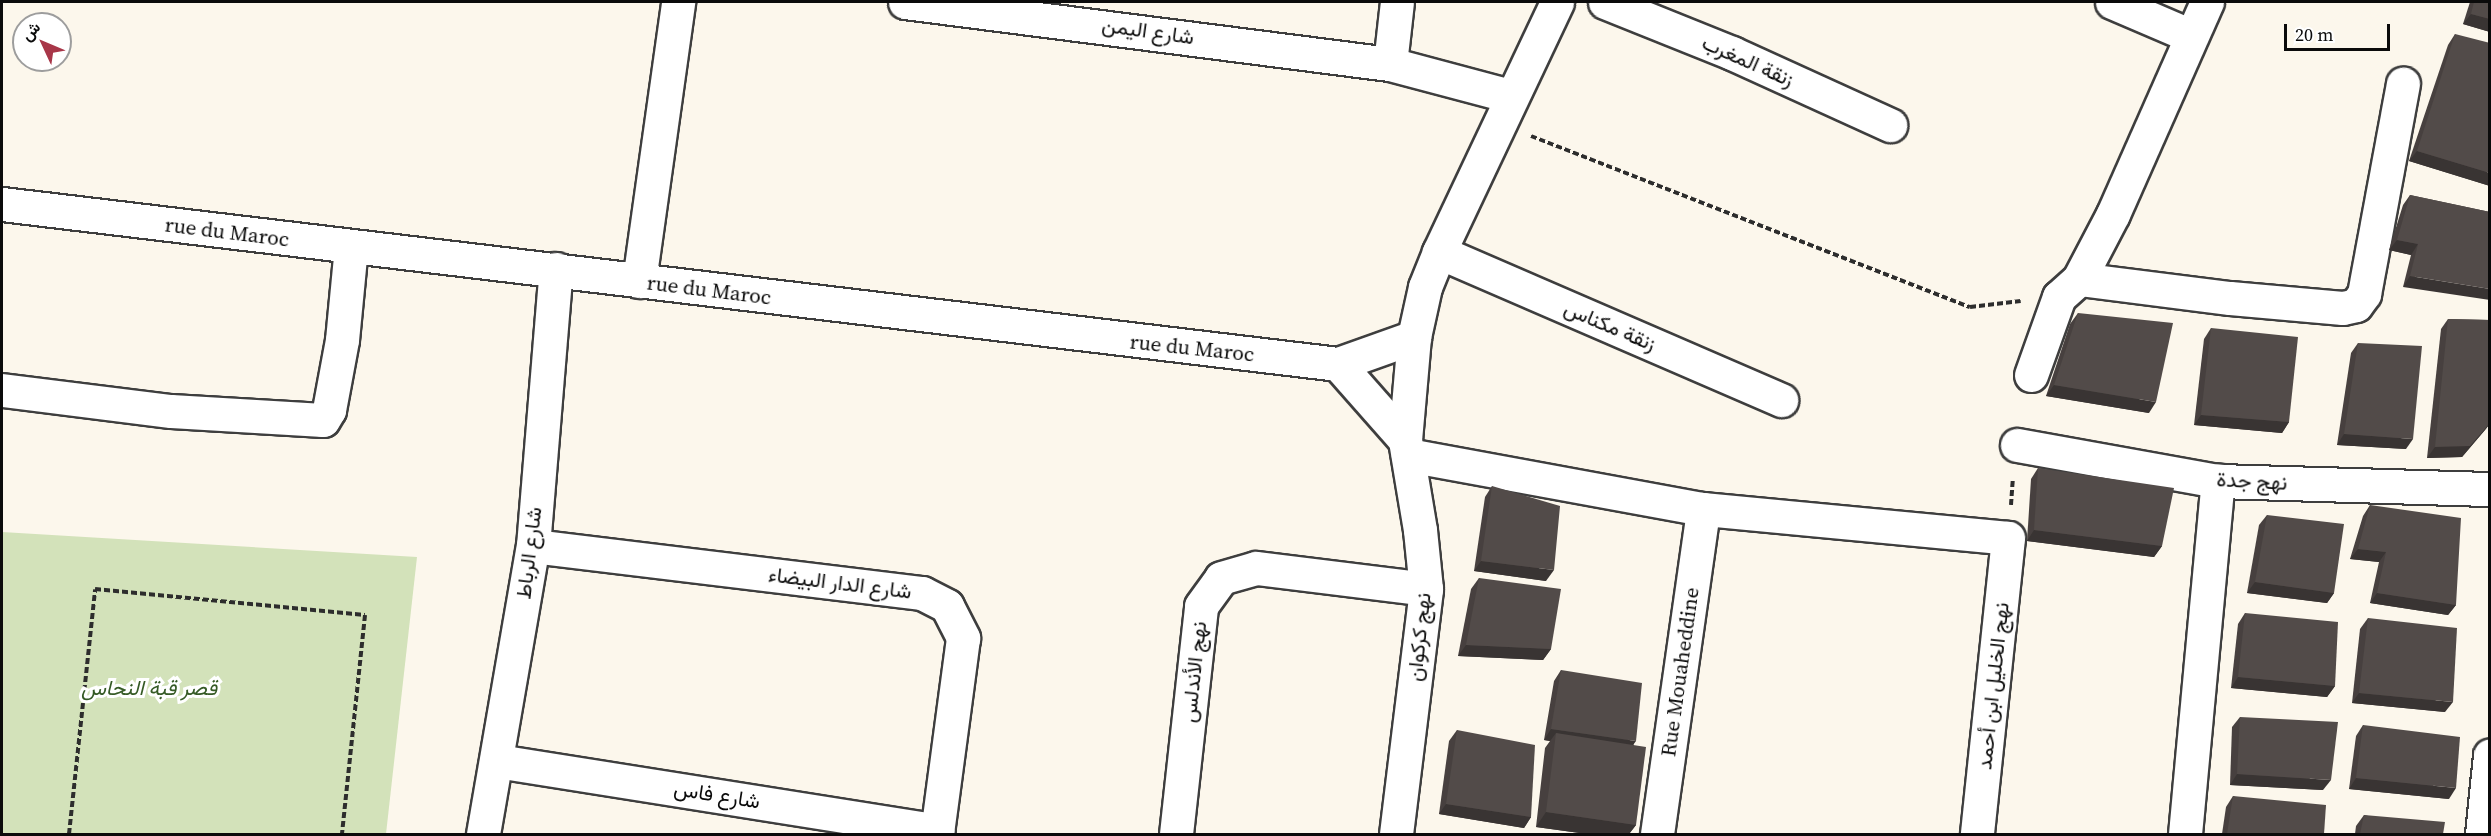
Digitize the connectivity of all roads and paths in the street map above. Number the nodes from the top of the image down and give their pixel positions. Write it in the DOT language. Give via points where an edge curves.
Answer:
graph roads {
  1 [pos="678,2"];
  2 [pos="905,2"];
  3 [pos="1397,2"];
  4 [pos="1557,2"];
  5 [pos="1605,2"];
  6 [pos="2112,2"];
  7 [pos="2207,2"];
  8 [pos="2189,35"];
  9 [pos="1390,64"];
  10 [pos="2403,84"];
  11 [pos="1505,110"];
  12 [pos="1890,125"];
  13 [pos="2,204"];
  14 [pos="351,247"];
  15 [pos="1439,252"];
  16 [pos="556,269"];
  17 [pos="639,282"];
  18 [pos="2069,288"];
  19 [pos="1414,338"];
  20 [pos="1338,364"];
  21 [pos="2031,375"];
  22 [pos="2,390"];
  23 [pos="1781,400"];
  24 [pos="2017,445"];
  25 [pos="1406,448"];
  26 [pos="2218,481"];
  27 [pos="2490,489"];
  28 [pos="1703,508"];
  29 [pos="533,546"];
  30 [pos="1426,589"];
  31 [pos="2490,754"];
  32 [pos="497,761"];
  33 [pos="937,833"];
  34 [pos="69,834"];
  35 [pos="342,834"];
  36 [pos="483,834"];
  37 [pos="1176,834"];
  38 [pos="1396,834"];
  39 [pos="1657,834"];
  40 [pos="1977,834"];
  41 [pos="2185,834"];
  42 [pos="2482,834"];
  1 -- 17 [label="street"];
  2 -- 9 [label="street, شارع اليمن"];
  3 -- 9 [label="street"];
  4 -- 11 [label="street"];
  5 -- 12 [label="street, زنقة المغرب" via="1732,53"];
  6 -- 8 [label="street"];
  7 -- 8 [label="street"];
  8 -- 18 [label="street" via="2113,214"];
  9 -- 11 [label="street, شارع اليمن"];
  10 -- 18 [label="street" via="2364,294 2356,305 2343,308"];
  11 -- 15 [label="street"];
  11 -- 18 [label="path" via="1970,307"];
  13 -- 14 [label="street, rue du Maroc"];
  14 -- 16 [label="street, rue du Maroc"];
  14 -- 22 [label="street" via="342,340 329,410 323,420 171,411"];
  15 -- 19 [label="street" via="1425,287"];
  15 -- 23 [label="street, زنقة مكناس"];
  16 -- 17 [label="street, rue du Maroc"];
  16 -- 29 [label="street, شارع الرباط"];
  17 -- 20 [label="street, rue du Maroc"];
  18 -- 21 [label="street"];
  19 -- 20 [label="street, rue du Maroc"];
  19 -- 25 [label="street"];
  20 -- 25 [label="street"];
  24 -- 26 [label="street, نهج جدة"];
  25 -- 28 [label="street"];
  25 -- 30 [label="street, نهج كركوان"];
  26 -- 27 [label="street, نهج جدة"];
  26 -- 41 [label="street"];
  28 -- 39 [label="street, Rue Mouaheddine"];
  28 -- 40 [label="street, نهج الخليل ابن أحمد" via="2008,538"];
  29 -- 32 [label="street, شارع الرباط"];
  29 -- 33 [label="street, شارع الدار البيضاء" via="922,593 947,606 963,638"];
  30 -- 37 [label="street, نهج الأندلس" via="1256,568 1221,578 1201,606"];
  30 -- 38 [label="street, نهج كركوان"];
  31 -- 42 [label="street"];
  32 -- 33 [label="street, شارع فاس"];
  32 -- 36 [label="street, شارع الرباط"];
  34 -- 35 [label="path" via="95,588 365,615"];
}
